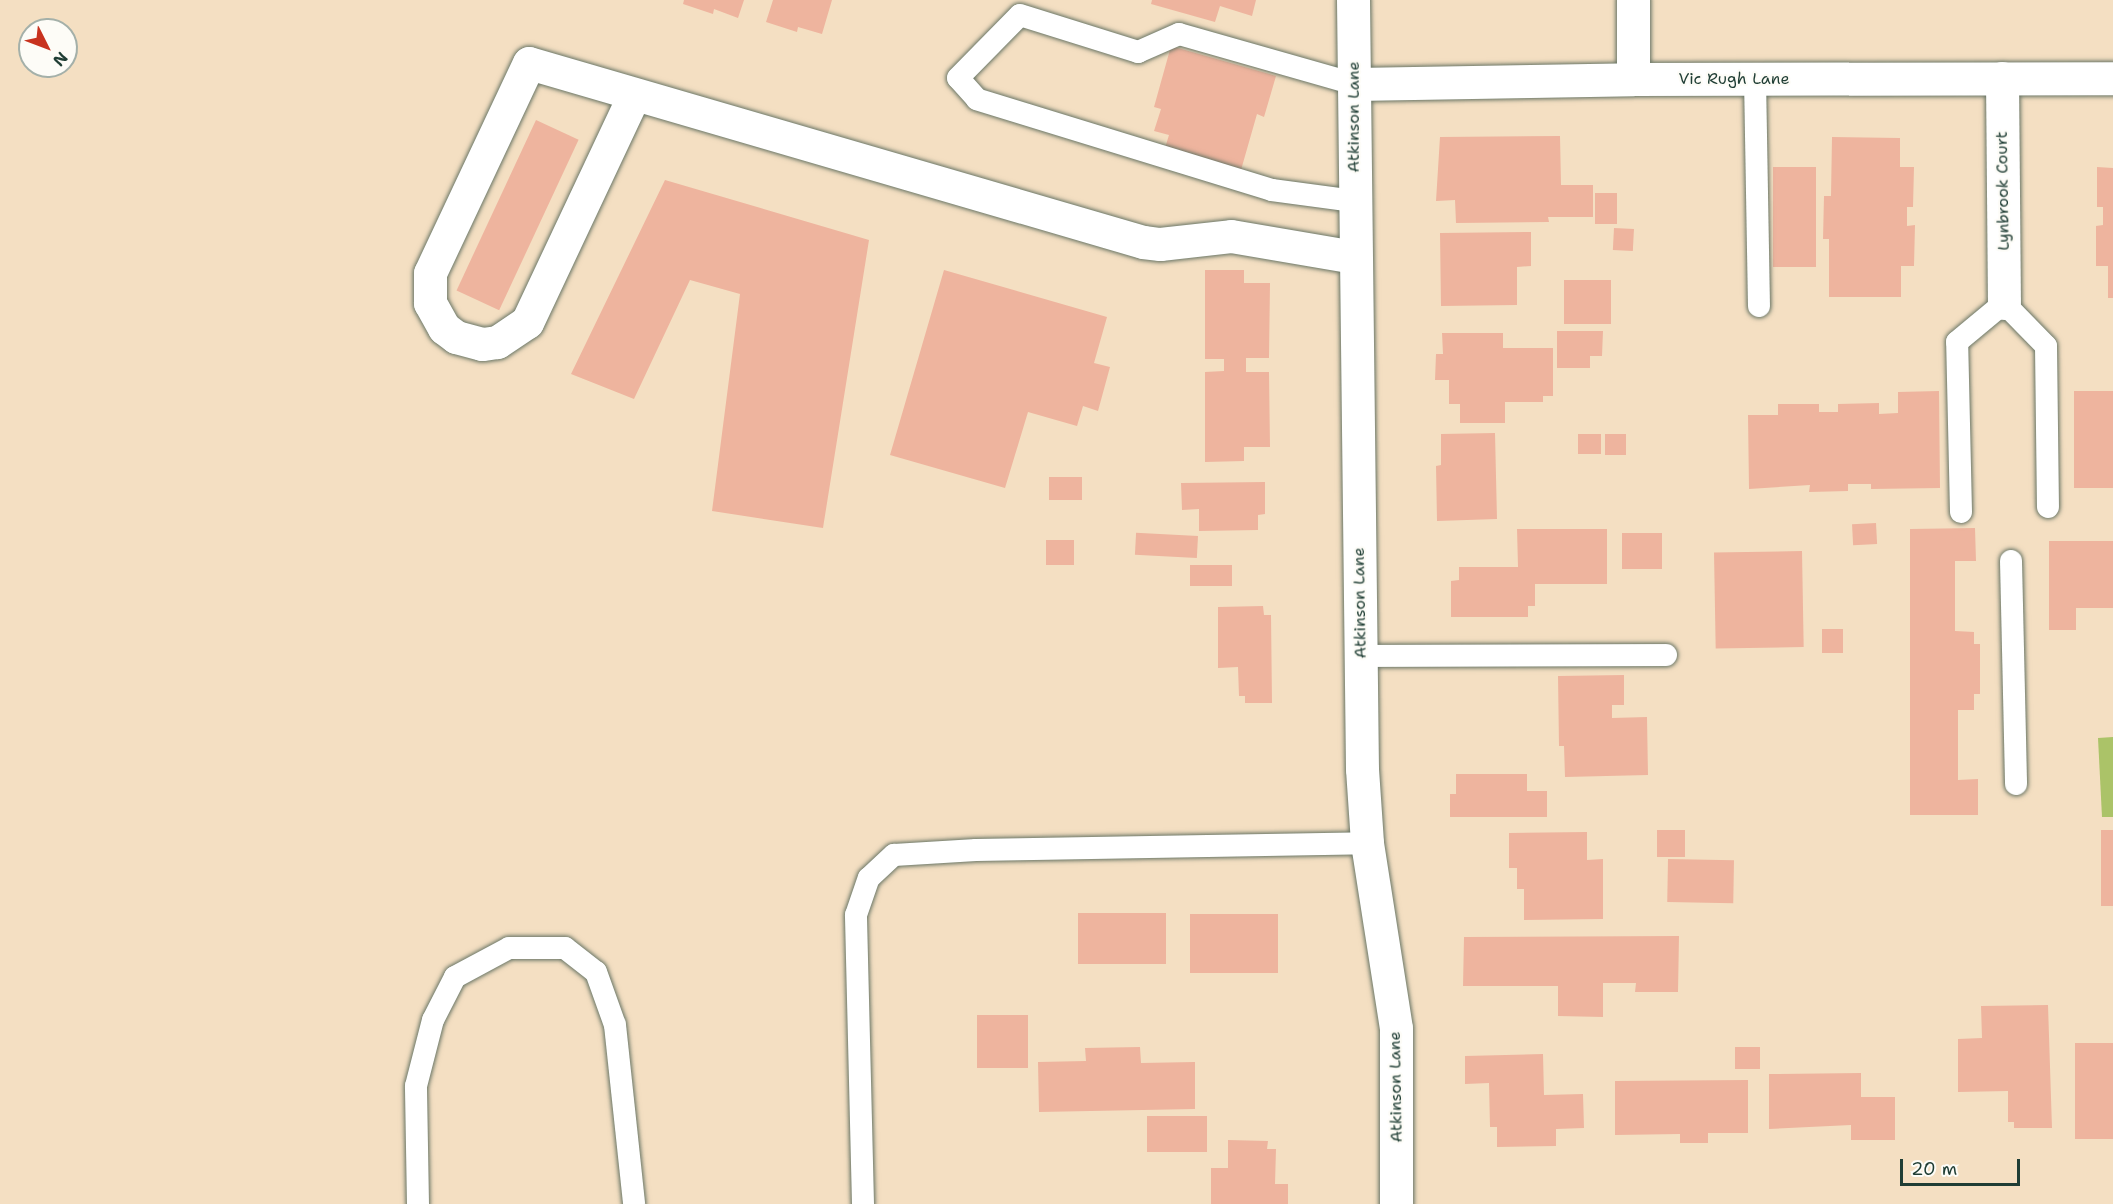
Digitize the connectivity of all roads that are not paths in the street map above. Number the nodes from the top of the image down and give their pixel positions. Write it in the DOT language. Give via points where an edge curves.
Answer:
graph roads {
  1 [pos="1353,0"];
  2 [pos="1633,0"];
  3 [pos="1755,78"];
  4 [pos="2002,78"];
  5 [pos="2113,78"];
  6 [pos="1633,79"];
  7 [pos="1354,84"];
  8 [pos="634,95"];
  9 [pos="1354,201"];
  10 [pos="1354,257"];
  11 [pos="2004,303"];
  12 [pos="1759,306"];
  13 [pos="2048,507"];
  14 [pos="1961,512"];
  15 [pos="2011,561"];
  16 [pos="1666,655"];
  17 [pos="1360,656"];
  18 [pos="2016,784"];
  19 [pos="1367,843"];
  20 [pos="418,1204"];
  21 [pos="634,1204"];
  22 [pos="863,1204"];
  23 [pos="1396,1204"];
  1 -- 7 [label="street, Atkinson Lane"];
  2 -- 6 [label="street"];
  3 -- 4 [label="street, Vic Rugh Lane"];
  3 -- 6 [label="street, Vic Rugh Lane"];
  3 -- 12 [label="lane"];
  4 -- 5 [label="street, Vic Rugh Lane"];
  4 -- 11 [label="street, Lynbrook Court"];
  6 -- 7 [label="street, Vic Rugh Lane"];
  7 -- 9 [label="street, Atkinson Lane"];
  7 -- 9 [label="lane" via="1179,34 1138,52 1020,15 958,78 977,99 999,106 1272,190"];
  8 -- 8 [label="street" via="529,63 430,273 430,303 444,328 456,337 482,344 513,334 527,322"];
  8 -- 10 [label="street" via="1143,242 1160,244 1231,236"];
  9 -- 10 [label="street, Atkinson Lane"];
  10 -- 17 [label="street, Atkinson Lane"];
  11 -- 13 [label="lane" via="2046,346"];
  11 -- 14 [label="lane" via="1957,342"];
  15 -- 18 [label="lane"];
  16 -- 17 [label="lane"];
  17 -- 19 [label="street, Atkinson Lane"];
  19 -- 22 [label="lane" via="894,855 868,878 856,915"];
  19 -- 23 [label="street, Atkinson Lane" via="1396,1028"];
  20 -- 21 [label="lane" via="416,1086 433,1020 455,978 509,948 566,948 596,972 615,1025"];
}
